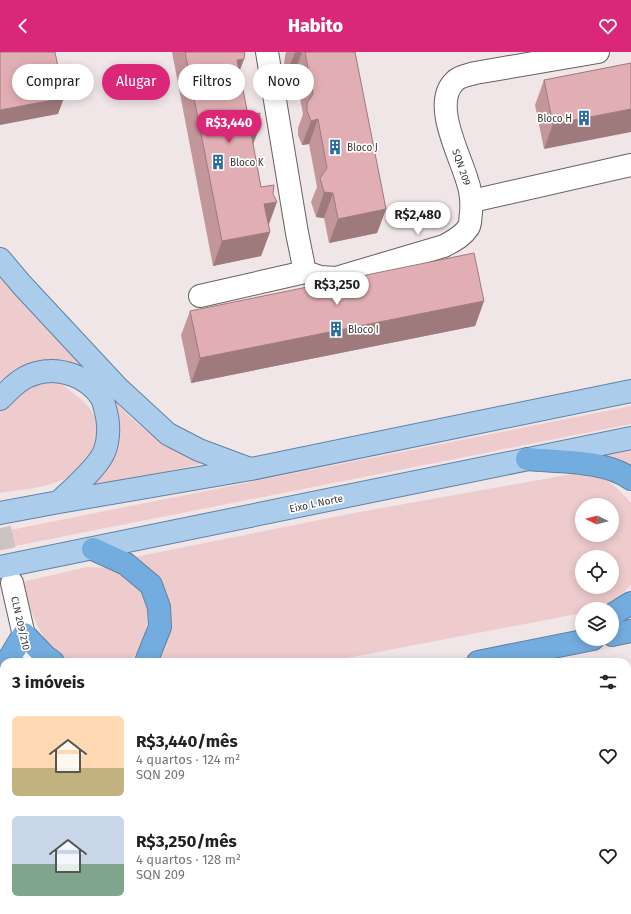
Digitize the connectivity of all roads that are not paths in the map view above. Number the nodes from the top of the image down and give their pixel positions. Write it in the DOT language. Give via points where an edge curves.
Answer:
graph roads {
  1 [pos="267,52"];
  2 [pos="598,52"];
  3 [pos="558,55"];
  4 [pos="631,165"];
  5 [pos="472,201"];
  6 [pos="0,259"];
  7 [pos="305,272"];
  8 [pos="200,296"];
  9 [pos="631,391"];
  10 [pos="0,399"];
  11 [pos="631,438"];
  12 [pos="527,459"];
  13 [pos="251,469"];
  14 [pos="631,479"];
  15 [pos="59,502"];
  16 [pos="0,513"];
  17 [pos="93,549"];
  18 [pos="6,575"];
  19 [pos="631,603"];
  20 [pos="619,611"];
  21 [pos="631,632"];
  22 [pos="24,634"];
  23 [pos="619,634"];
  24 [pos="575,637"];
  25 [pos="575,643"];
  26 [pos="559,646"];
  27 [pos="9,658"];
  28 [pos="29,658"];
  29 [pos="48,658"];
  30 [pos="148,658"];
  31 [pos="498,658"];
  1 -- 7 [label="street" via="296,233"];
  2 -- 3 [label="street, SQN 209"];
  3 -- 5 [label="street, SQN 209" via="462,77 455,81 449,90 445,104 447,120 468,180"];
  4 -- 5 [label="street"];
  5 -- 7 [label="street, SQN 209" via="470,227 458,239 444,246 336,278 320,277"];
  6 -- 13 [label="main road" via="118,387 168,434 199,450"];
  7 -- 8 [label="street"];
  9 -- 13 [label="main road"];
  10 -- 15 [label="main road" via="16,383 36,373 51,371 82,379 102,397 109,420 105,451 92,469"];
  11 -- 12 [label="main road, Eixo L Norte"];
  12 -- 14 [label="highway" via="597,465 624,473"];
  12 -- 17 [label="main road, Eixo L Norte"];
  13 -- 15 [label="main road"];
  15 -- 16 [label="main road"];
  17 -- 18 [label="main road, Eixo L Norte"];
  17 -- 30 [label="highway" via="126,564 151,585 159,607 160,627"];
  18 -- 22 [label="street, CLN 209/210"];
  19 -- 20 [label="highway"];
  21 -- 23 [label="highway"];
  22 -- 27 [label="highway"];
  22 -- 28 [label="street, CLN 209/210"];
  22 -- 29 [label="highway"];
  24 -- 26 [label="highway"];
  25 -- 26 [label="highway"];
  26 -- 31 [label="highway"];
}
